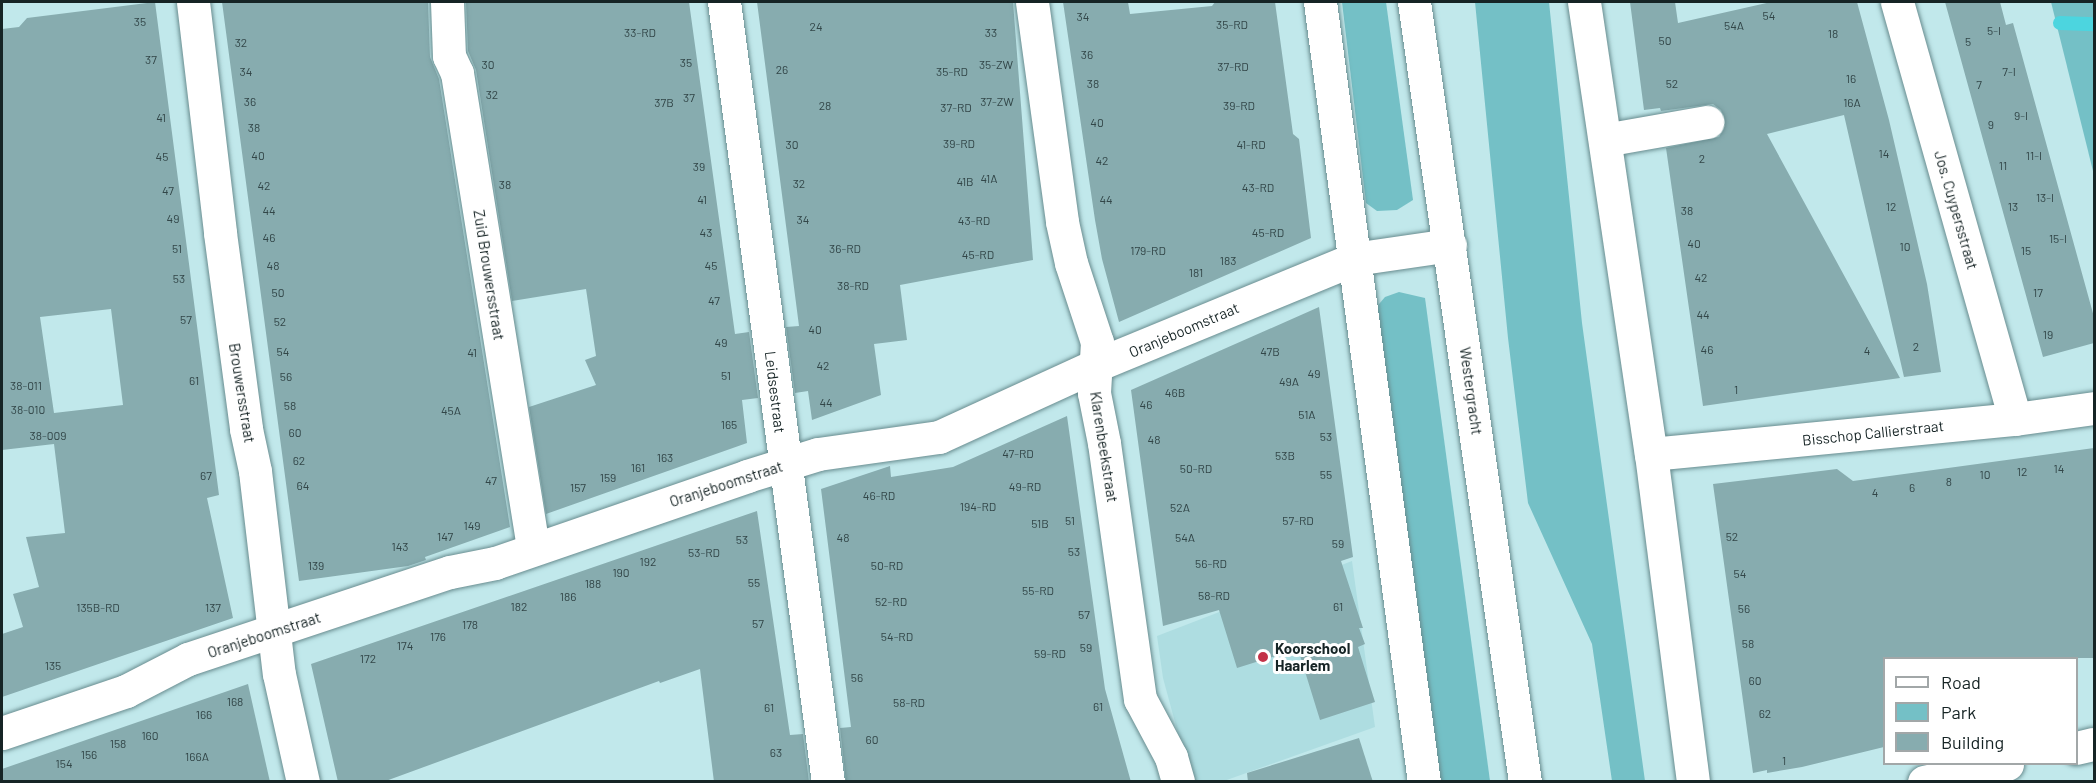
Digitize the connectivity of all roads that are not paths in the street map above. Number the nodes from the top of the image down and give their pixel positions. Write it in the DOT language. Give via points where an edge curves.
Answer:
graph roads {
  1 [pos="192,2"];
  2 [pos="447,2"];
  3 [pos="724,2"];
  4 [pos="1032,2"];
  5 [pos="1320,2"];
  6 [pos="1414,2"];
  7 [pos="1584,2"];
  8 [pos="1897,2"];
  9 [pos="1707,122"];
  10 [pos="1605,140"];
  11 [pos="1450,245"];
  12 [pos="1354,259"];
  13 [pos="1094,366"];
  14 [pos="2094,408"];
  15 [pos="2015,419"];
  16 [pos="1651,454"];
  17 [pos="785,465"];
  18 [pos="533,549"];
  19 [pos="273,632"];
  20 [pos="2,733"];
  21 [pos="2094,744"];
  22 [pos="2078,748"];
  23 [pos="2002,765"];
  24 [pos="303,782"];
  25 [pos="828,782"];
  26 [pos="1178,782"];
  27 [pos="1424,782"];
  28 [pos="1525,782"];
  29 [pos="1693,782"];
  30 [pos="1924,782"];
  1 -- 19 [label="street, Brouwersstraat"];
  2 -- 18 [label="street, Zuid Brouwersstraat" via="449,56 457,73"];
  3 -- 17 [label="street, Leidsestraat"];
  4 -- 13 [label="street, Klarenbeekstraat" via="1062,222 1097,342"];
  5 -- 12 [label="street"];
  6 -- 11 [label="street, Westergracht"];
  7 -- 10 [label="street"];
  8 -- 15 [label="street, Jos. Cuypersstraat"];
  9 -- 10 [label="street"];
  10 -- 16 [label="street"];
  11 -- 12 [label="street, Oranjeboomstraat"];
  11 -- 28 [label="street, Westergracht"];
  12 -- 13 [label="street, Oranjeboomstraat"];
  12 -- 27 [label="street"];
  13 -- 17 [label="street, Oranjeboomstraat" via="939,437 818,454"];
  13 -- 26 [label="street, Klarenbeekstraat" via="1094,393 1140,699 1171,757"];
  14 -- 15 [label="street, Bisschop Callierstraat"];
  15 -- 16 [label="street, Bisschop Callierstraat"];
  16 -- 29 [label="street"];
  17 -- 18 [label="street, Oranjeboomstraat"];
  17 -- 25 [label="street, Leidsestraat"];
  18 -- 19 [label="street, Oranjeboomstraat" via="495,563 450,572"];
  19 -- 20 [label="street, Oranjeboomstraat" via="188,659 126,691"];
  19 -- 24 [label="street, Brouwersstraat"];
  21 -- 22 [label="street"];
  23 -- 30 [label="street"];
}
